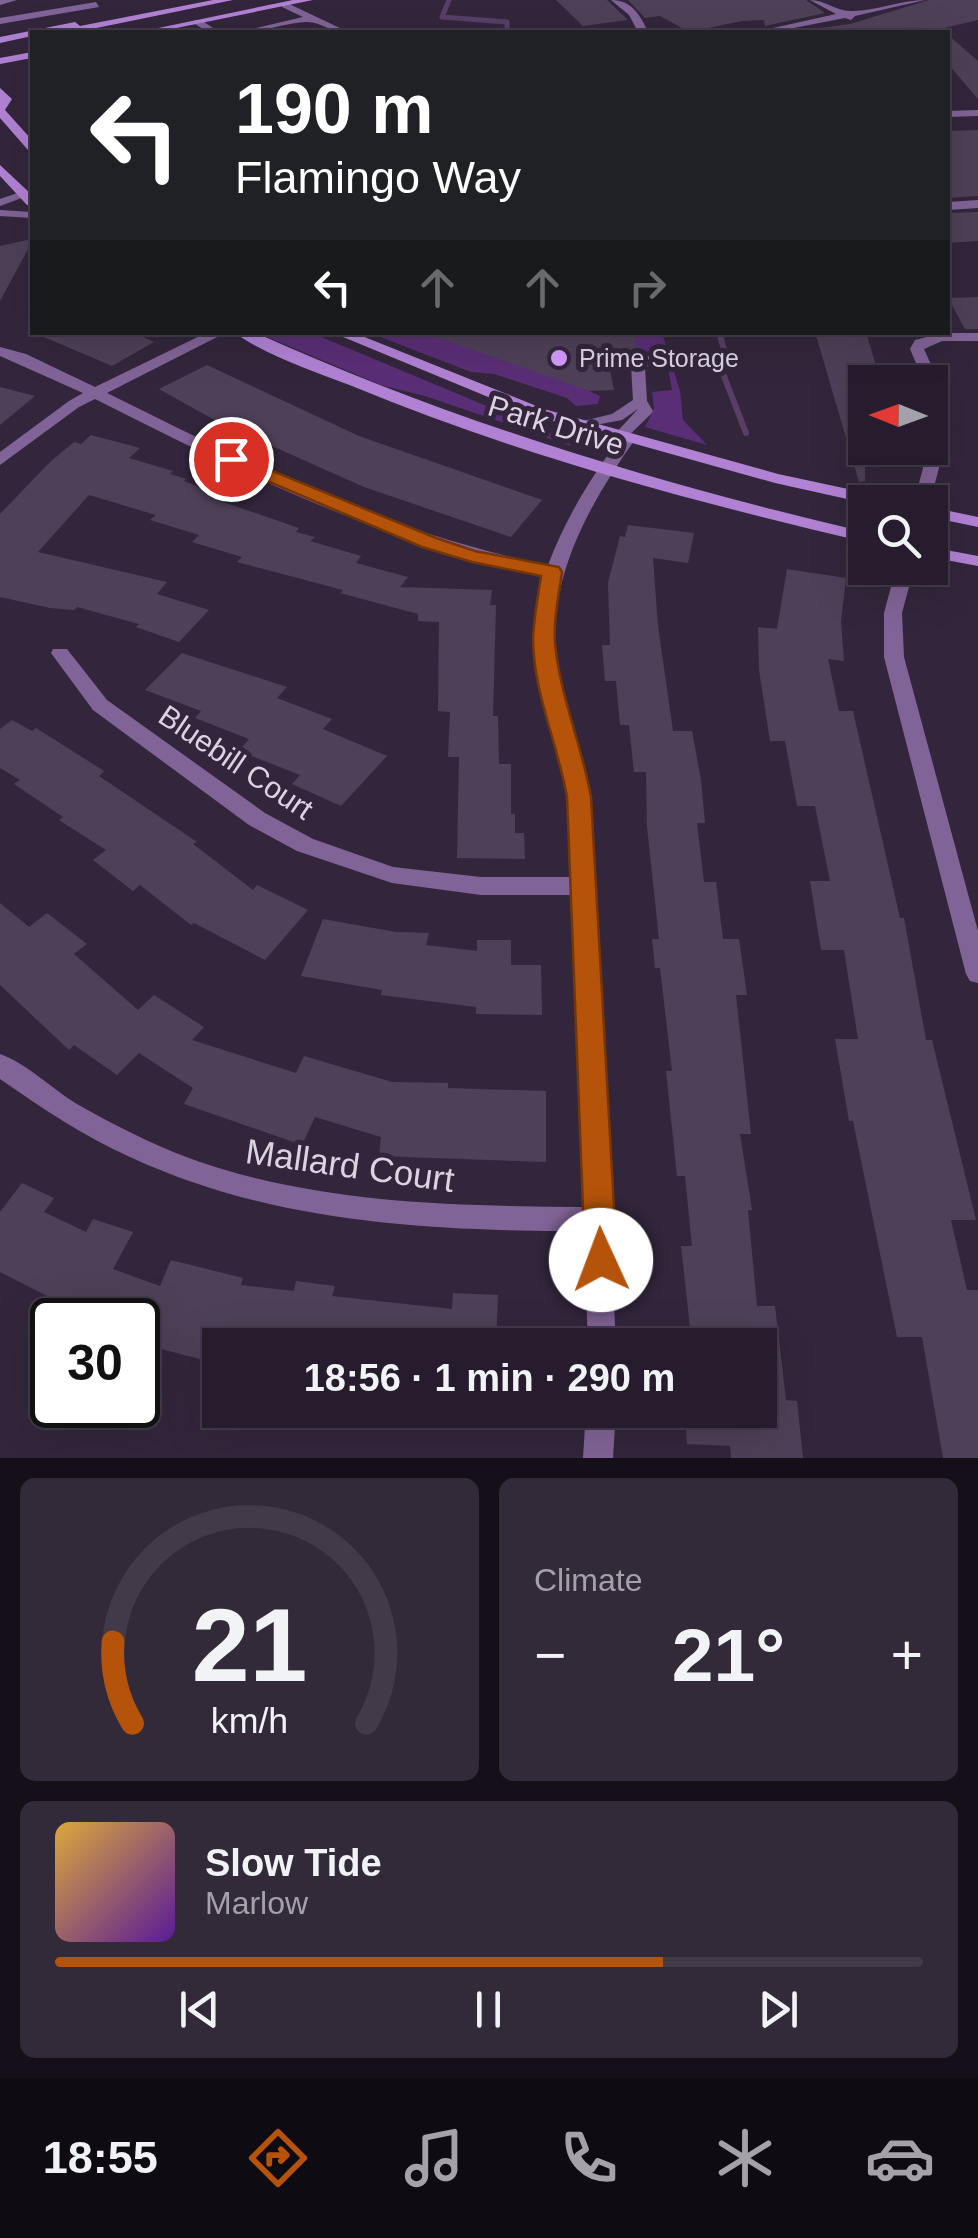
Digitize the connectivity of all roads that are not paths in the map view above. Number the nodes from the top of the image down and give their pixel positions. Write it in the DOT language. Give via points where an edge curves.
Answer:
graph roads {
  1 [pos="13,0"];
  2 [pos="228,0"];
  3 [pos="308,0"];
  4 [pos="616,0"];
  5 [pos="815,0"];
  6 [pos="920,0"];
  7 [pos="0,2"];
  8 [pos="92,2"];
  9 [pos="285,4"];
  10 [pos="851,16"];
  11 [pos="311,18"];
  12 [pos="0,21"];
  13 [pos="198,22"];
  14 [pos="111,23"];
  15 [pos="66,30"];
  16 [pos="74,30"];
  17 [pos="155,30"];
  18 [pos="211,30"];
  19 [pos="256,30"];
  20 [pos="337,30"];
  21 [pos="642,30"];
  22 [pos="786,30"];
  23 [pos="30,36"];
  24 [pos="0,42"];
  25 [pos="30,55"];
  26 [pos="0,61"];
  27 [pos="0,69"];
  28 [pos="0,91"];
  29 [pos="0,110"];
  30 [pos="978,113"];
  31 [pos="950,114"];
  32 [pos="30,145"];
  33 [pos="0,170"];
  34 [pos="30,202"];
  35 [pos="0,203"];
  36 [pos="978,204"];
  37 [pos="950,206"];
  38 [pos="0,213"];
  39 [pos="214,335"];
  40 [pos="248,335"];
  41 [pos="346,335"];
  42 [pos="978,337"];
  43 [pos="0,352"];
  44 [pos="656,354"];
  45 [pos="94,393"];
  46 [pos="640,401"];
  47 [pos="584,425"];
  48 [pos="624,437"];
  49 [pos="0,460"];
  50 [pos="604,470"];
  51 [pos="926,485"];
  52 [pos="848,494"];
  53 [pos="948,516"];
  54 [pos="978,522"];
  55 [pos="848,534"];
  56 [pos="948,556"];
  57 [pos="978,562"];
  58 [pos="552,572"];
  59 [pos="900,585"];
  60 [pos="60,652"];
  61 [pos="585,886"];
  62 [pos="978,974"];
  63 [pos="0,1066"];
  64 [pos="600,1219"];
  65 [pos="602,1328"];
  66 [pos="600,1428"];
  67 [pos="598,1458"];
  1 -- 7 [label="lane"];
  2 -- 14 [label="main road"];
  3 -- 9 [label="main road"];
  4 -- 21 [label="street"];
  5 -- 10 [label="street"];
  6 -- 10 [label="street"];
  8 -- 12 [label="lane"];
  8 -- 14 [label="lane"];
  9 -- 11 [label="lane"];
  9 -- 13 [label="main road"];
  10 -- 22 [label="street"];
  11 -- 19 [label="lane"];
  11 -- 20 [label="lane"];
  13 -- 17 [label="main road"];
  13 -- 18 [label="lane"];
  14 -- 15 [label="main road"];
  14 -- 16 [label="main road"];
  23 -- 24 [label="main road"];
  25 -- 26 [label="main road"];
  25 -- 27 [label="main road"];
  28 -- 29 [label="main road" via="6,99"];
  29 -- 32 [label="main road"];
  30 -- 31 [label="street"];
  33 -- 34 [label="main road"];
  34 -- 35 [label="lane"];
  34 -- 38 [label="lane"];
  36 -- 37 [label="street"];
  39 -- 45 [label="street"];
  40 -- 50 [label="main road, Park Drive" via="402,403"];
  41 -- 47 [label="main road, Park Drive"];
  42 -- 51 [label="street" via="920,343 941,430"];
  43 -- 45 [label="street"];
  44 -- 46 [label="lane" via="638,366"];
  45 -- 49 [label="street"];
  45 -- 58 [label="street" via="294,488 429,542"];
  46 -- 47 [label="lane" via="616,417"];
  46 -- 48 [label="lane" via="646,411"];
  47 -- 48 [label="main road, Park Drive"];
  48 -- 50 [label="street"];
  48 -- 52 [label="main road, Park Drive"];
  50 -- 55 [label="main road, Park Drive"];
  50 -- 58 [label="street"];
  53 -- 54 [label="main road"];
  56 -- 57 [label="main road"];
  58 -- 61 [label="street" via="545,653 577,783"];
  59 -- 62 [label="street" via="894,657"];
  60 -- 61 [label="street, Bluebill Court" via="100,705 257,819 305,845 392,875 481,886"];
  61 -- 64 [label="street"];
  63 -- 64 [label="street, Mallard Court" via="138,1152 266,1194 438,1217"];
  64 -- 65 [label="street"];
  66 -- 67 [label="street"];
}
